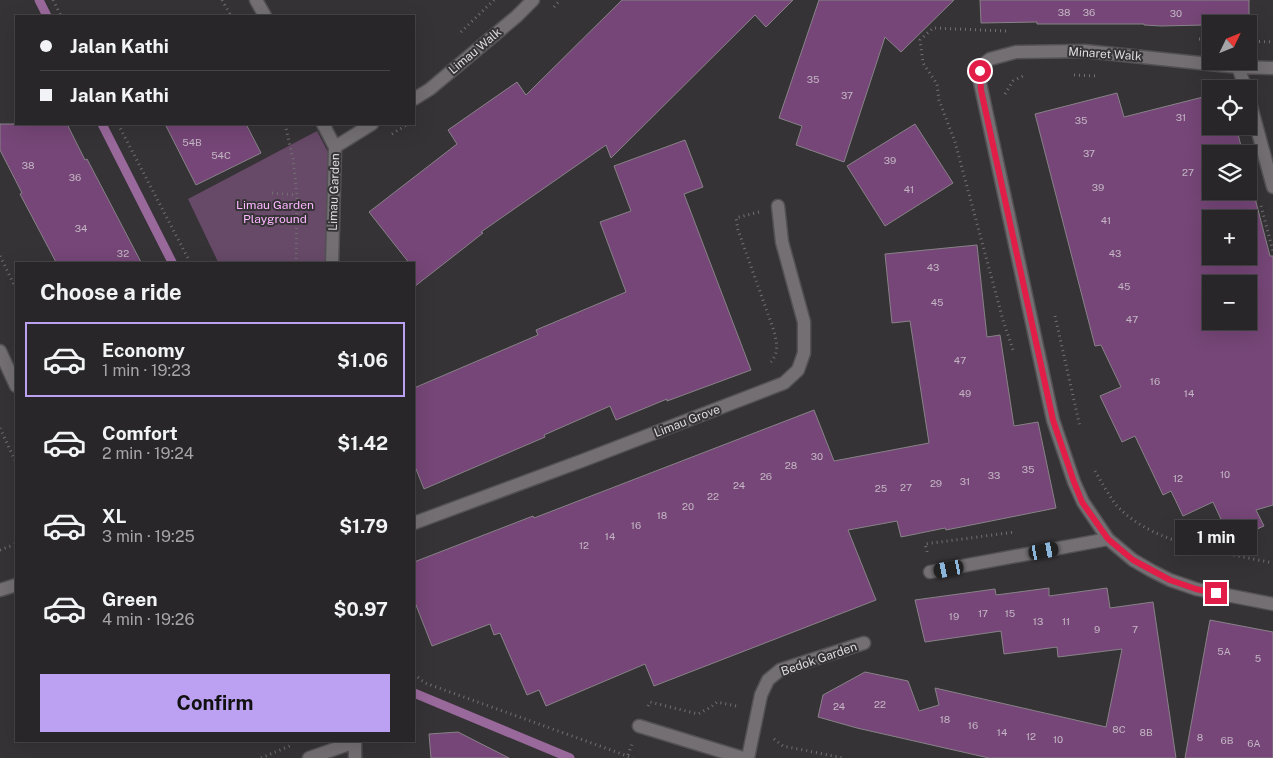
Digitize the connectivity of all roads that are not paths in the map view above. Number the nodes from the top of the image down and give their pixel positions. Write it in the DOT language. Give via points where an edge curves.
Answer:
graph roads {
  1 [pos="256,0"];
  2 [pos="533,0"];
  3 [pos="264,15"];
  4 [pos="1202,63"];
  5 [pos="1258,68"];
  6 [pos="1273,68"];
  7 [pos="415,97"];
  8 [pos="324,125"];
  9 [pos="370,125"];
  10 [pos="1257,128"];
  11 [pos="335,147"];
  12 [pos="1273,187"];
  13 [pos="778,206"];
  14 [pos="332,262"];
  15 [pos="0,351"];
  16 [pos="15,384"];
  17 [pos="415,523"];
  18 [pos="1108,539"];
  19 [pos="930,572"];
  20 [pos="15,584"];
  21 [pos="0,590"];
  22 [pos="1273,604"];
  23 [pos="864,643"];
  24 [pos="639,726"];
  25 [pos="352,742"];
  26 [pos="355,742"];
  27 [pos="309,758"];
  28 [pos="355,758"];
  29 [pos="743,758"];
  30 [pos="748,758"];
  1 -- 3 [label="street"];
  2 -- 7 [label="street, Limau Walk" via="430,89"];
  4 -- 18 [label="street, Minaret Walk" via="1085,51 1036,51 998,56 980,67 981,90 1053,420 1082,502"];
  5 -- 6 [label="street, Minaret Walk"];
  8 -- 11 [label="street, Limau Garden"];
  9 -- 11 [label="street"];
  10 -- 12 [label="street"];
  11 -- 14 [label="street, Limau Garden"];
  13 -- 17 [label="street, Limau Grove" via="782,242 804,322 804,353 798,370 784,383"];
  15 -- 16 [label="street"];
  18 -- 19 [label="street"];
  18 -- 22 [label="street" via="1133,560 1170,580 1196,589"];
  20 -- 21 [label="street"];
  23 -- 30 [label="street, Bedok Garden" via="780,670 768,680 761,695"];
  24 -- 29 [label="street"];
  25 -- 27 [label="street"];
  26 -- 28 [label="street"];
}
